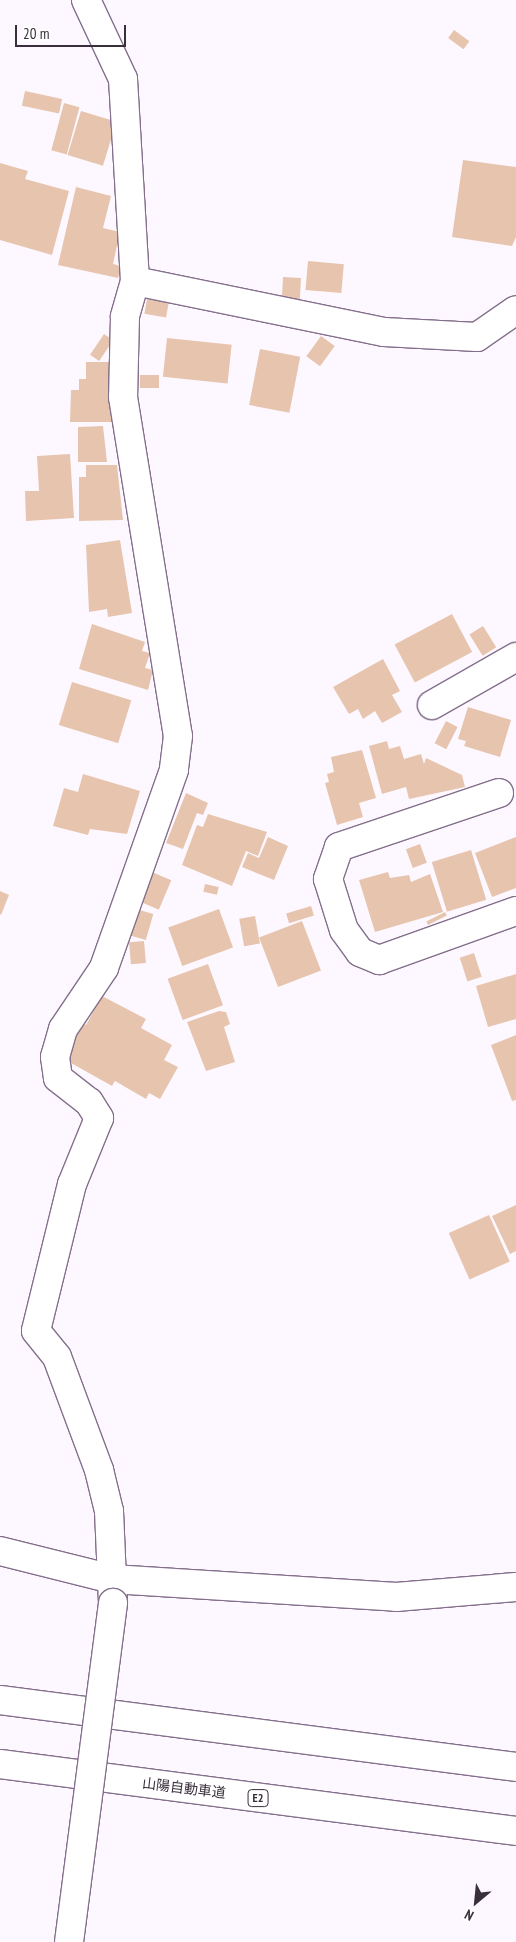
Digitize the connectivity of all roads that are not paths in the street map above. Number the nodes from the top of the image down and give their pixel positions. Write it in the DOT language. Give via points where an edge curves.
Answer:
graph roads {
  1 [pos="86,0"];
  2 [pos="135,281"];
  3 [pos="516,310"];
  4 [pos="516,657"];
  5 [pos="432,705"];
  6 [pos="499,793"];
  7 [pos="516,911"];
  8 [pos="0,1551"];
  9 [pos="516,1587"];
  10 [pos="113,1591"];
  11 [pos="0,1700"];
  12 [pos="0,1764"];
  13 [pos="516,1767"];
  14 [pos="516,1831"];
  15 [pos="69,1942"];
  1 -- 2 [label="main road" via="123,79"];
  2 -- 3 [label="main road" via="384,332 477,337"];
  2 -- 10 [label="main road" via="125,317 123,398 178,736 174,770 107,958 63,1029 55,1057 58,1078 89,1102 99,1118 72,1184 36,1331 57,1357 99,1470 109,1511"];
  4 -- 5 [label="main road"];
  6 -- 7 [label="main road" via="339,847 328,879 344,930 360,952 379,960"];
  8 -- 10 [label="main road"];
  9 -- 10 [label="main road" via="396,1597"];
  10 -- 15 [label="main road, bridge"];
  11 -- 13 [label="main road"];
  12 -- 14 [label="main road, 山陽自動車道 / E2"];
}
